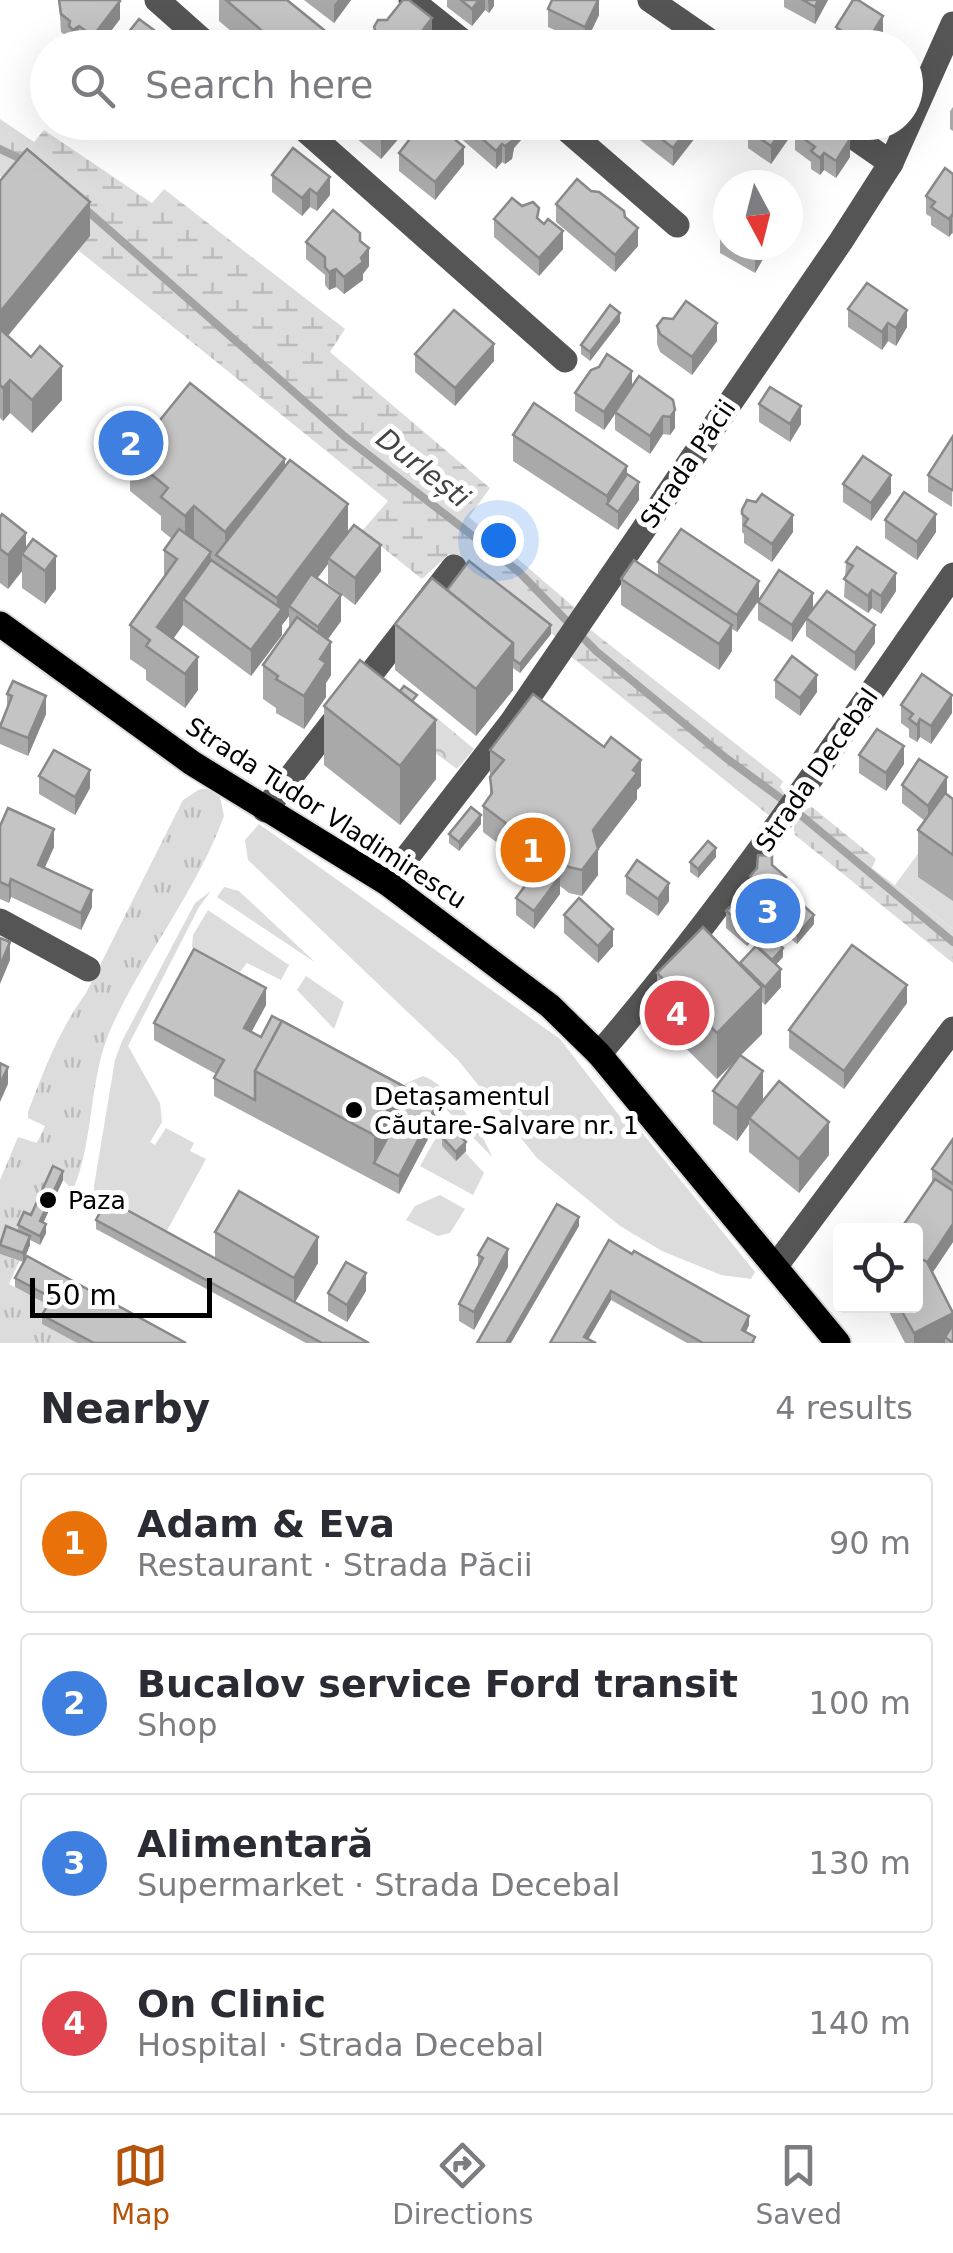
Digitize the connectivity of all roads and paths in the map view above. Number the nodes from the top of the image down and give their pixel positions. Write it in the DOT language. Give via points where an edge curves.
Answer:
graph roads {
  1 [pos="158,0"];
  2 [pos="411,0"];
  3 [pos="650,0"];
  4 [pos="953,24"];
  5 [pos="191,30"];
  6 [pos="448,30"];
  7 [pos="694,30"];
  8 [pos="923,92"];
  9 [pos="316,140"];
  10 [pos="579,140"];
  11 [pos="858,140"];
  12 [pos="902,140"];
  13 [pos="892,163"];
  14 [pos="677,225"];
  15 [pos="566,360"];
  16 [pos="454,567"];
  17 [pos="953,575"];
  18 [pos="0,624"];
  19 [pos="266,810"];
  20 [pos="387,883"];
  21 [pos="0,921"];
  22 [pos="88,969"];
  23 [pos="953,1029"];
  24 [pos="599,1054"];
  25 [pos="775,1267"];
  26 [pos="838,1343"];
  1 -- 5 [label="street"];
  2 -- 6 [label="street"];
  3 -- 7 [label="street"];
  4 -- 8 [label="street, Strada Păcii"];
  9 -- 15 [label="street"];
  10 -- 14 [label="street"];
  11 -- 13 [label="street"];
  12 -- 13 [label="street, Strada Păcii"];
  13 -- 20 [label="street, Strada Păcii" via="511,723"];
  16 -- 19 [label="street"];
  17 -- 24 [label="street, Strada Decebal" via="781,822"];
  18 -- 19 [label="main road, Strada Tudor Vladimirescu"];
  19 -- 20 [label="main road, Strada Tudor Vladimirescu"];
  20 -- 24 [label="main road, Strada Tudor Vladimirescu" via="514,976"];
  21 -- 22 [label="street"];
  23 -- 25 [label="street"];
  24 -- 25 [label="main road, Strada Tudor Vladimirescu"];
  25 -- 26 [label="main road, Strada Tudor Vladimirescu"];
}
